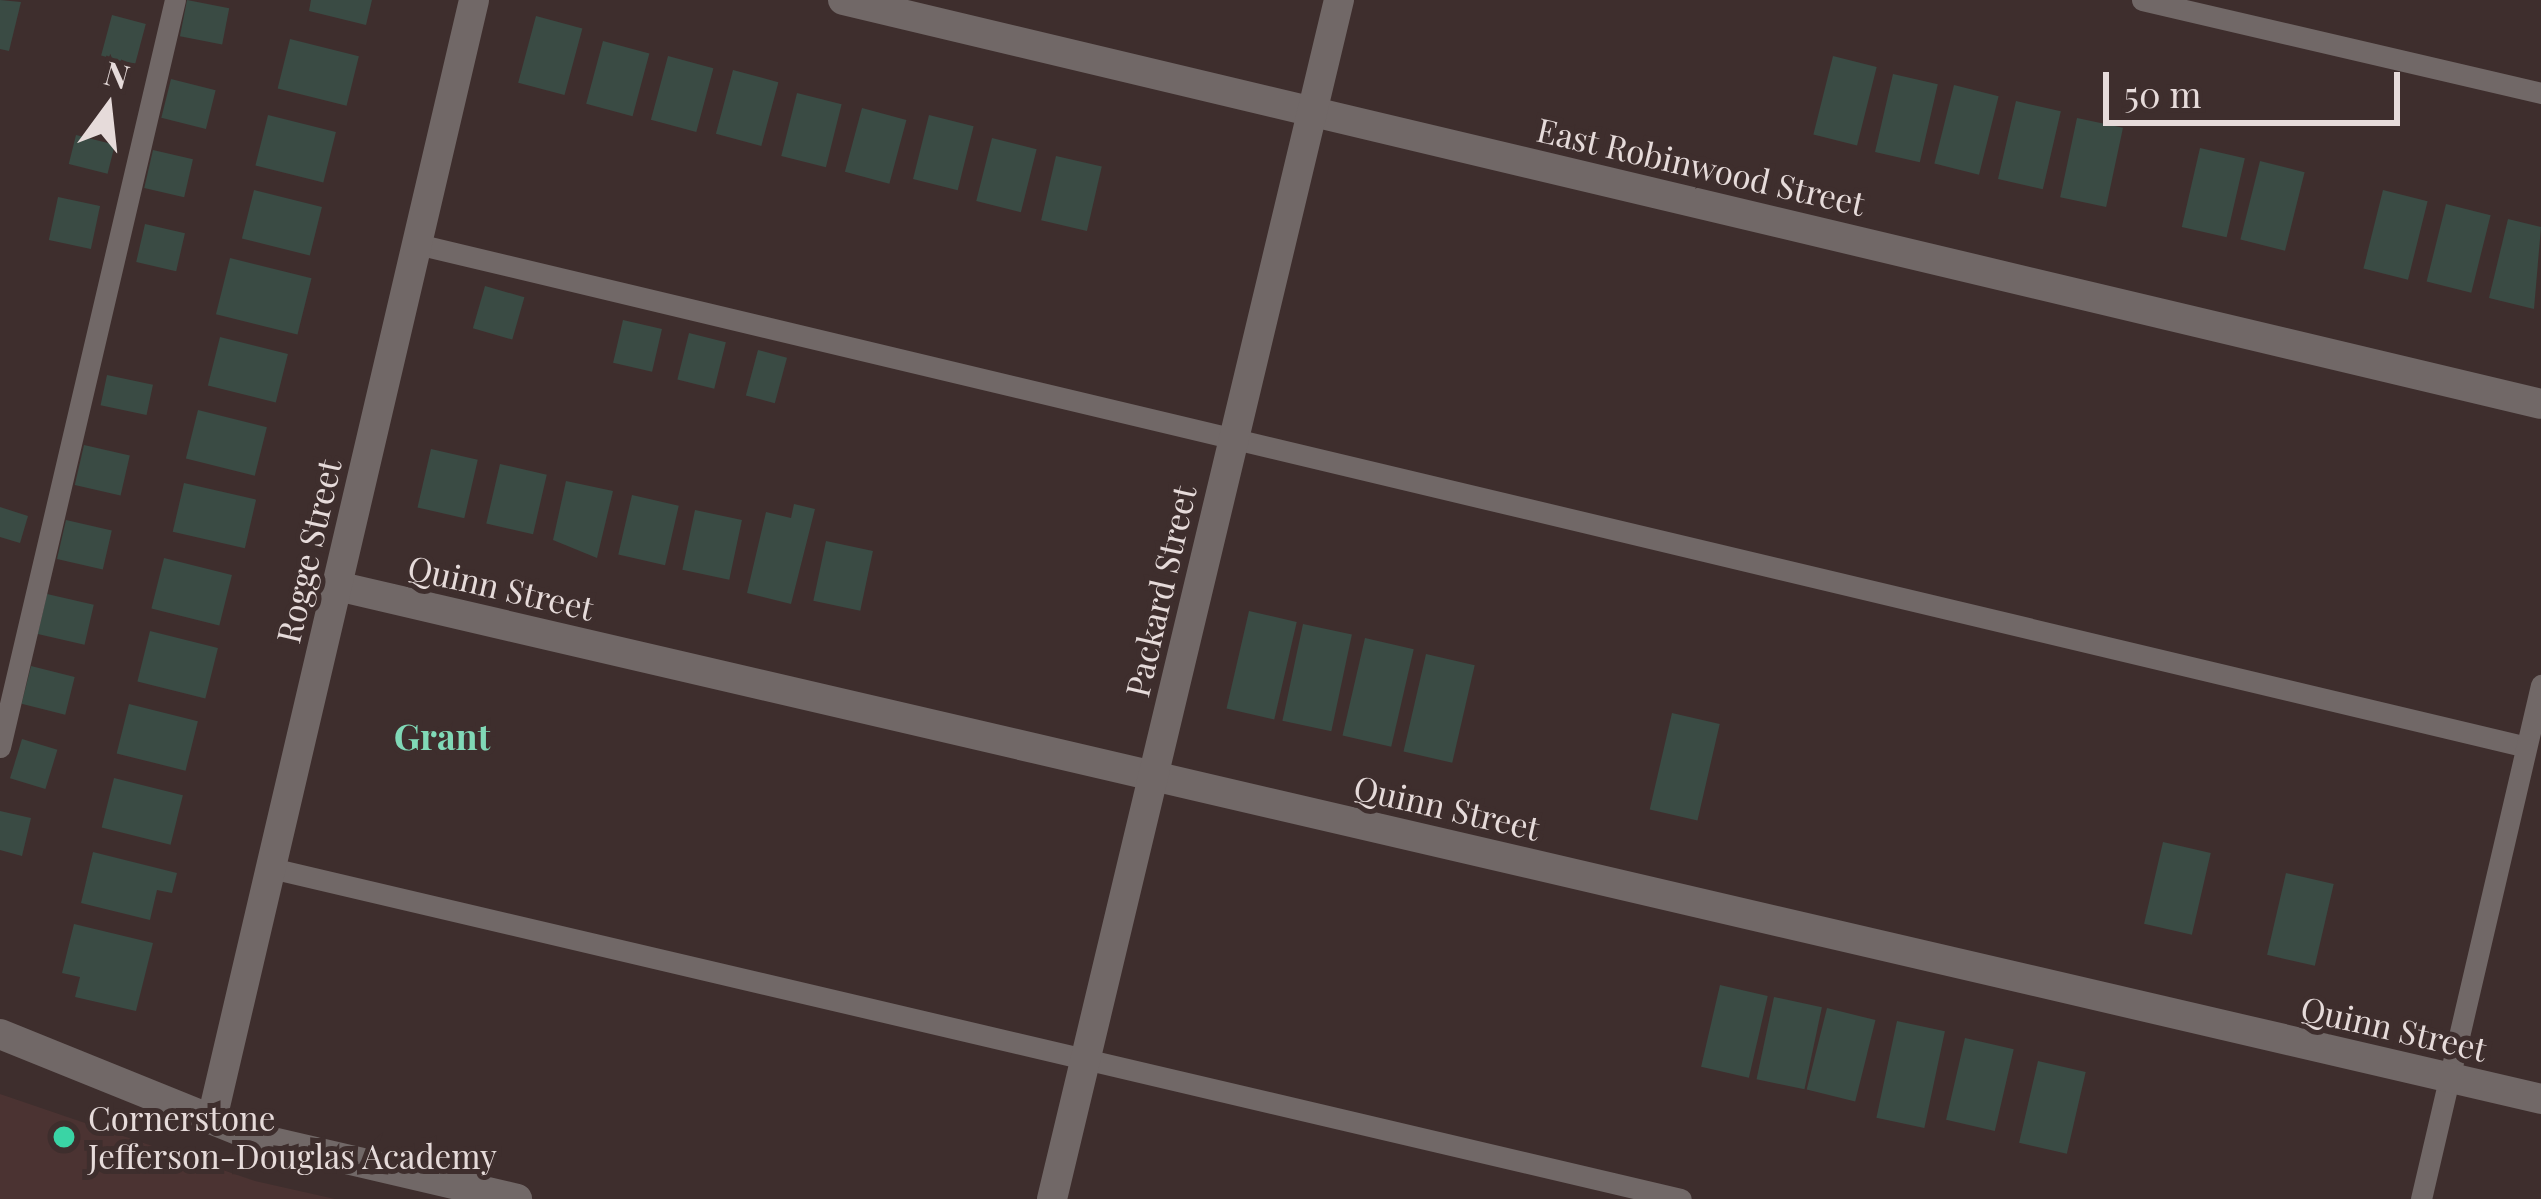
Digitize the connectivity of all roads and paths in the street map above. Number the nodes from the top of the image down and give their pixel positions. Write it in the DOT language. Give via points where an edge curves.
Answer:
graph roads {
  1 [pos="175,0"];
  2 [pos="475,0"];
  3 [pos="843,0"];
  4 [pos="1339,0"];
  5 [pos="2142,0"];
  6 [pos="2541,93"];
  7 [pos="1312,110"];
  8 [pos="417,244"];
  9 [pos="2541,404"];
  10 [pos="1234,438"];
  11 [pos="337,586"];
  12 [pos="2541,685"];
  13 [pos="0,747"];
  14 [pos="2527,747"];
  15 [pos="1153,776"];
  16 [pos="271,868"];
  17 [pos="0,1034"];
  18 [pos="1085,1060"];
  19 [pos="2450,1078"];
  20 [pos="2541,1099"];
  21 [pos="212,1119"];
  22 [pos="517,1199"];
  23 [pos="1052,1199"];
  24 [pos="1681,1199"];
  25 [pos="2421,1199"];
  1 -- 13 [label="lane"];
  2 -- 8 [label="street, Rogge Street"];
  3 -- 7 [label="street, East Robinwood Street"];
  4 -- 7 [label="street, Packard Street"];
  5 -- 6 [label="lane"];
  7 -- 9 [label="street, East Robinwood Street"];
  7 -- 10 [label="street, Packard Street"];
  8 -- 10 [label="lane"];
  8 -- 11 [label="street, Rogge Street"];
  10 -- 14 [label="lane"];
  10 -- 15 [label="street, Packard Street"];
  11 -- 15 [label="street, Quinn Street"];
  11 -- 16 [label="street, Rogge Street"];
  12 -- 14 [label="lane"];
  14 -- 19 [label="lane"];
  15 -- 18 [label="street, Packard Street"];
  15 -- 19 [label="street, Quinn Street"];
  16 -- 18 [label="lane"];
  16 -- 21 [label="street, Rogge Street"];
  17 -- 21 [label="street"];
  18 -- 23 [label="street, Packard Street"];
  18 -- 24 [label="lane"];
  19 -- 20 [label="street, Quinn Street"];
  19 -- 25 [label="lane"];
  21 -- 22 [label="street"];
}
